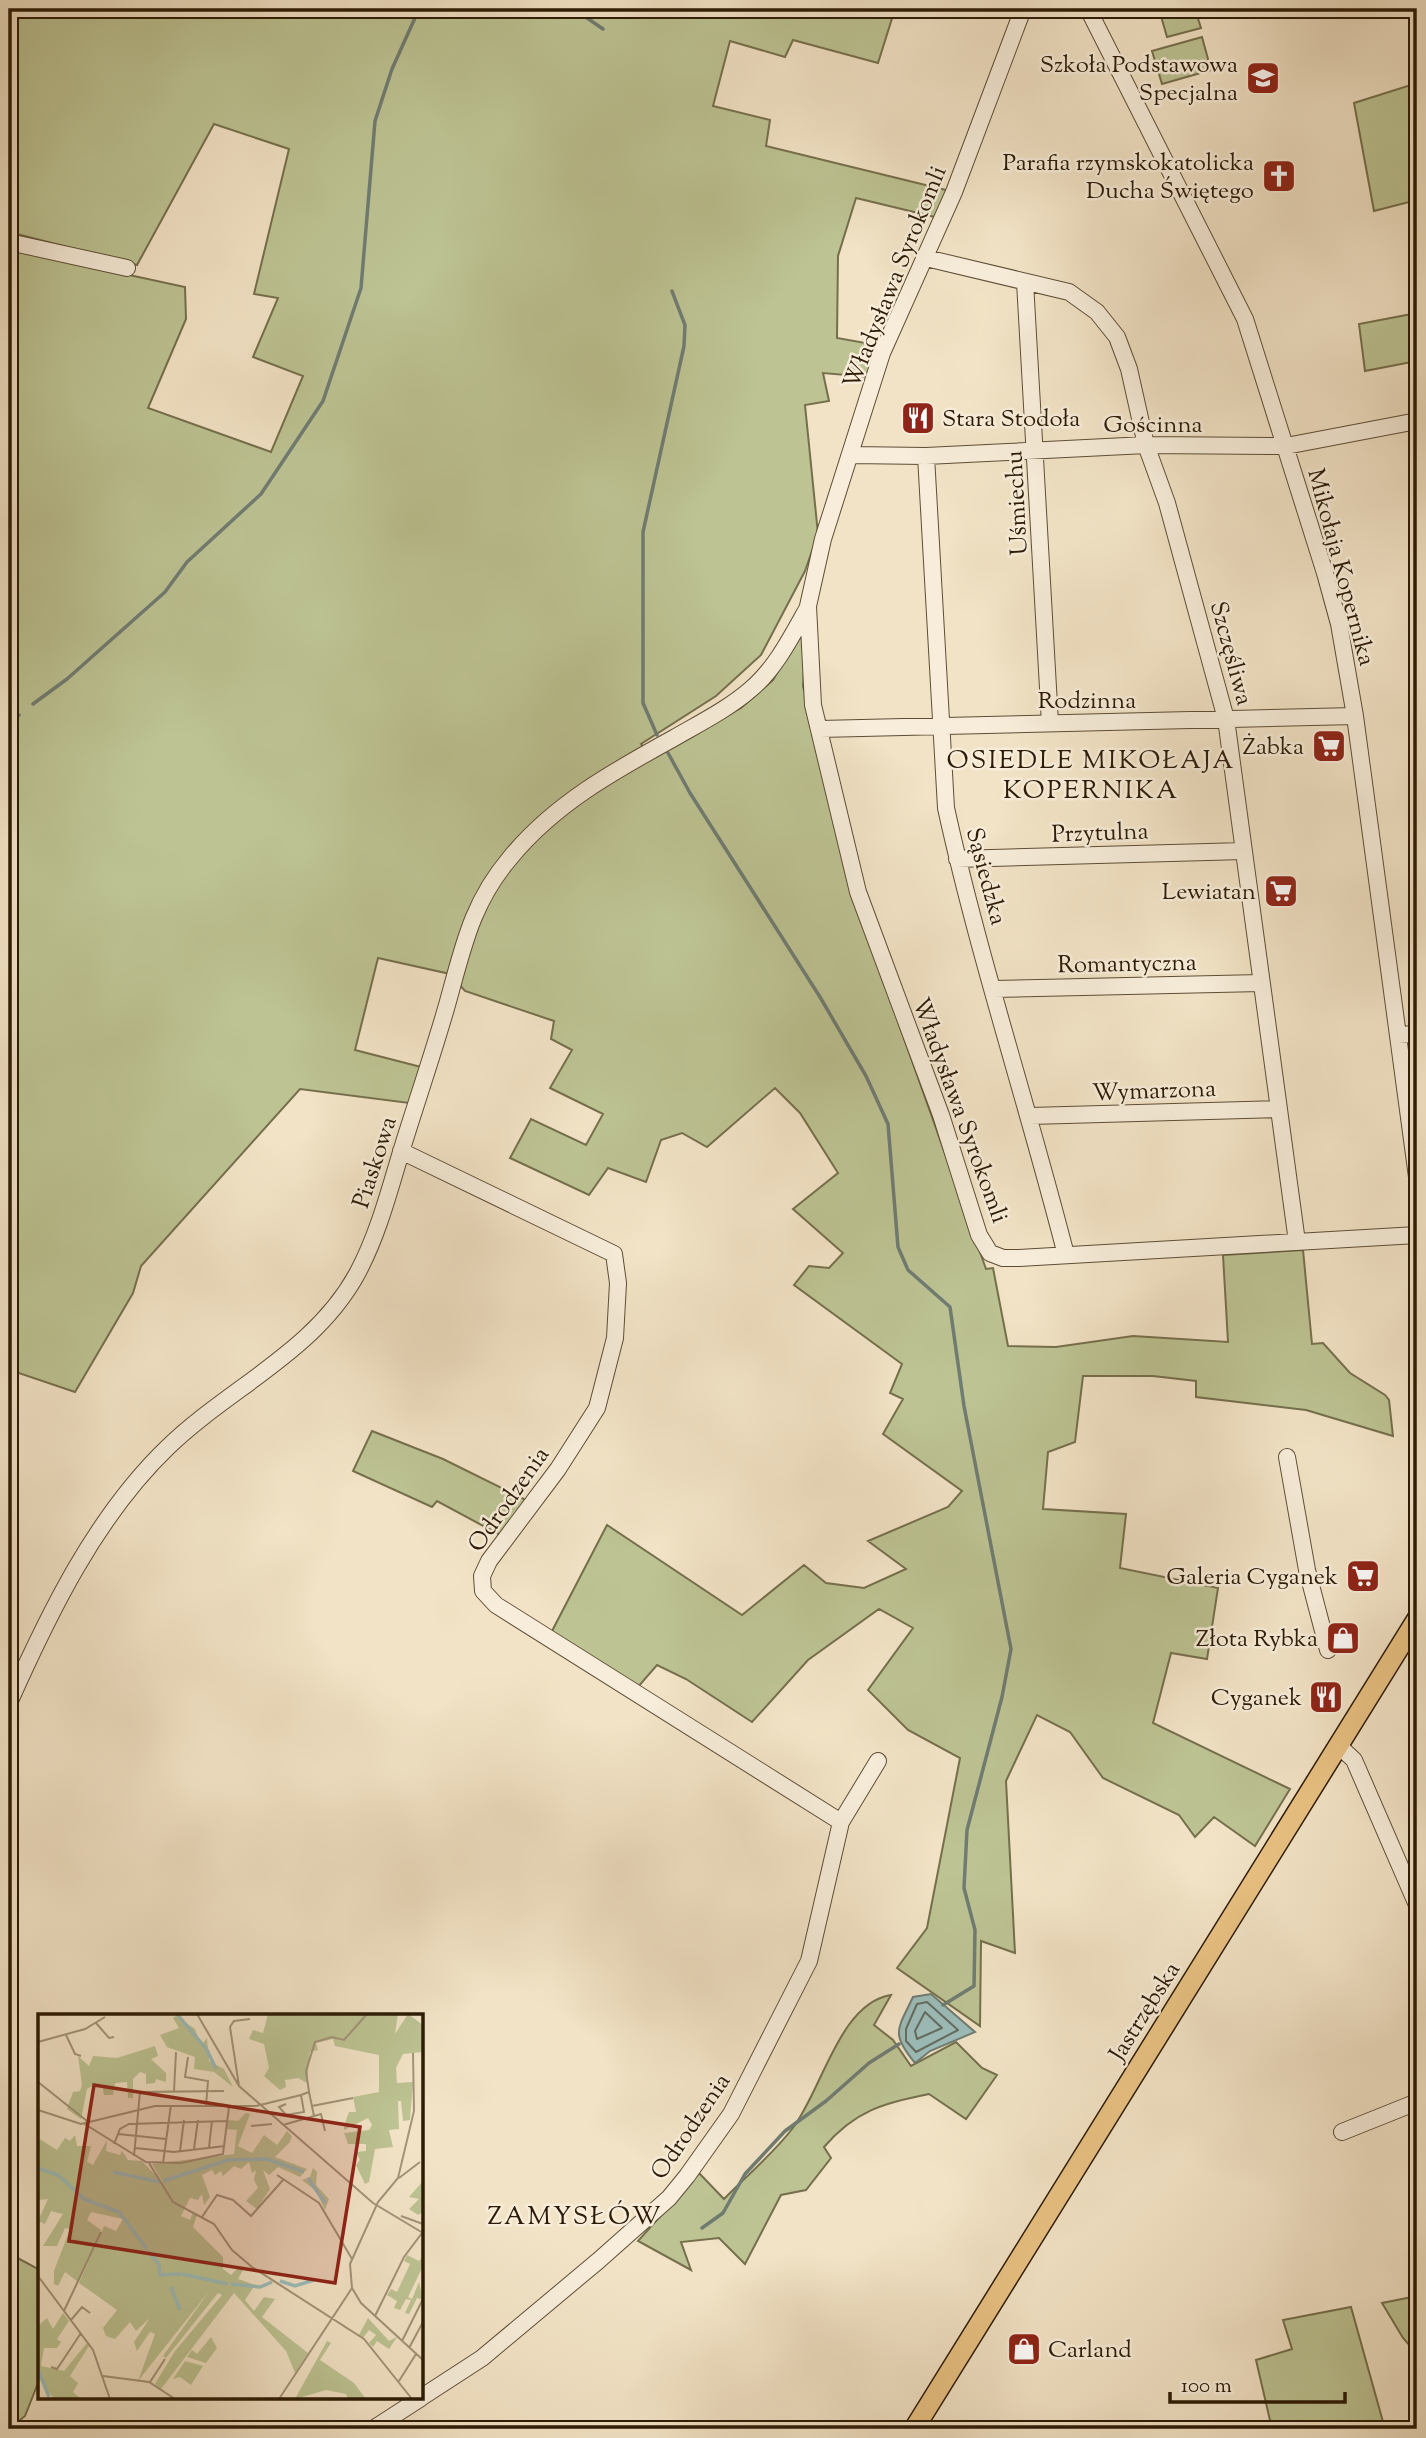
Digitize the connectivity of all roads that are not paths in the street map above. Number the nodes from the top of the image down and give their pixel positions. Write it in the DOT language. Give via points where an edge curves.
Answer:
graph roads {
  1 [pos="1023,9"];
  2 [pos="1094,13"];
  3 [pos="9,242"];
  4 [pos="926,258"];
  5 [pos="127,268"];
  6 [pos="1025,282"];
  7 [pos="1417,421"];
  8 [pos="1146,445"];
  9 [pos="1286,446"];
  10 [pos="1037,449"];
  11 [pos="851,455"];
  12 [pos="926,456"];
  13 [pos="808,606"];
  14 [pos="778,656"];
  15 [pos="1355,716"];
  16 [pos="1226,719"];
  17 [pos="1051,723"];
  18 [pos="939,725"];
  19 [pos="820,729"];
  20 [pos="1244,851"];
  21 [pos="957,859"];
  22 [pos="1261,983"];
  23 [pos="993,989"];
  24 [pos="1417,1034"];
  25 [pos="1398,1035"];
  26 [pos="1278,1109"];
  27 [pos="1030,1116"];
  28 [pos="401,1151"];
  29 [pos="1417,1177"];
  30 [pos="1417,1236"];
  31 [pos="1297,1242"];
  32 [pos="1066,1255"];
  33 [pos="1287,1457"];
  34 [pos="1417,1619"];
  35 [pos="1328,1650"];
  36 [pos="9,1703"];
  37 [pos="1339,1746"];
  38 [pos="878,1761"];
  39 [pos="841,1822"];
  40 [pos="1417,1905"];
  41 [pos="1417,2102"];
  42 [pos="1342,2132"];
  43 [pos="424,2396"];
  44 [pos="418,2400"];
  45 [pos="373,2429"];
  46 [pos="914,2429"];
  1 -- 4 [label="street, Władysława Syrokomli"];
  2 -- 9 [label="street, Mikołaja Kopernika" via="1245,319"];
  3 -- 5 [label="street"];
  4 -- 6 [label="street, Szczęśliwa"];
  4 -- 11 [label="street, Władysława Syrokomli" via="882,353"];
  6 -- 8 [label="street, Szczęśliwa" via="1069,292 1097,312 1117,337"];
  6 -- 10 [label="street, Uśmiechu"];
  7 -- 9 [label="street, Gościnna"];
  8 -- 9 [label="street, Gościnna"];
  8 -- 10 [label="street, Gościnna"];
  8 -- 16 [label="street, Szczęśliwa" via="1167,503"];
  9 -- 15 [label="street, Mikołaja Kopernika" via="1339,624"];
  10 -- 12 [label="street, Gościnna"];
  10 -- 17 [label="street, Uśmiechu"];
  11 -- 12 [label="street, Gościnna"];
  11 -- 13 [label="street, Władysława Syrokomli" via="823,539"];
  12 -- 18 [label="street, Sąsiedzka"];
  13 -- 14 [label="street, Władysława Syrokomli"];
  13 -- 19 [label="street, Władysława Syrokomli" via="813,705"];
  14 -- 28 [label="street, Piaskowa" via="738,699 617,769 559,809 495,875 470,919"];
  15 -- 16 [label="street, Rodzinna"];
  15 -- 25 [label="street, Mikołaja Kopernika"];
  16 -- 17 [label="street, Rodzinna"];
  16 -- 20 [label="street, Szczęśliwa"];
  17 -- 18 [label="street, Rodzinna"];
  18 -- 19 [label="street, Rodzinna"];
  18 -- 21 [label="street, Sąsiedzka" via="946,808"];
  19 -- 32 [label="street, Władysława Syrokomli" via="858,892 942,1115 979,1235 990,1253 1003,1258"];
  20 -- 21 [label="street, Przytulna"];
  20 -- 22 [label="street, Szczęśliwa"];
  21 -- 23 [label="street, Sąsiedzka"];
  22 -- 23 [label="street, Romantyczna"];
  22 -- 26 [label="street, Szczęśliwa"];
  23 -- 27 [label="street, Sąsiedzka"];
  24 -- 25 [label="street"];
  25 -- 29 [label="street, Mikołaja Kopernika"];
  26 -- 27 [label="street, Wymarzona"];
  26 -- 31 [label="street, Szczęśliwa"];
  27 -- 32 [label="street, Sąsiedzka"];
  28 -- 36 [label="street, Piaskowa" via="375,1232 341,1298 283,1357 192,1426 151,1464 77,1568"];
  28 -- 39 [label="street, Odrodzenia" via="614,1254 618,1283 615,1338 597,1408 489,1561 482,1576 483,1591 496,1605"];
  30 -- 31 [label="street, Władysława Syrokomli"];
  31 -- 32 [label="street, Władysława Syrokomli"];
  33 -- 35 [label="street" via="1307,1570"];
  34 -- 37 [label="main road, Jastrzębska"];
  37 -- 40 [label="street" via="1354,1760"];
  37 -- 46 [label="main road, Jastrzębska"];
  38 -- 39 [label="street, Odrodzenia"];
  39 -- 43 [label="street, Odrodzenia" via="809,1961 731,2114 687,2176 669,2198 492,2350"];
  41 -- 42 [label="street"];
  44 -- 45 [label="street, Odrodzenia"];
}
